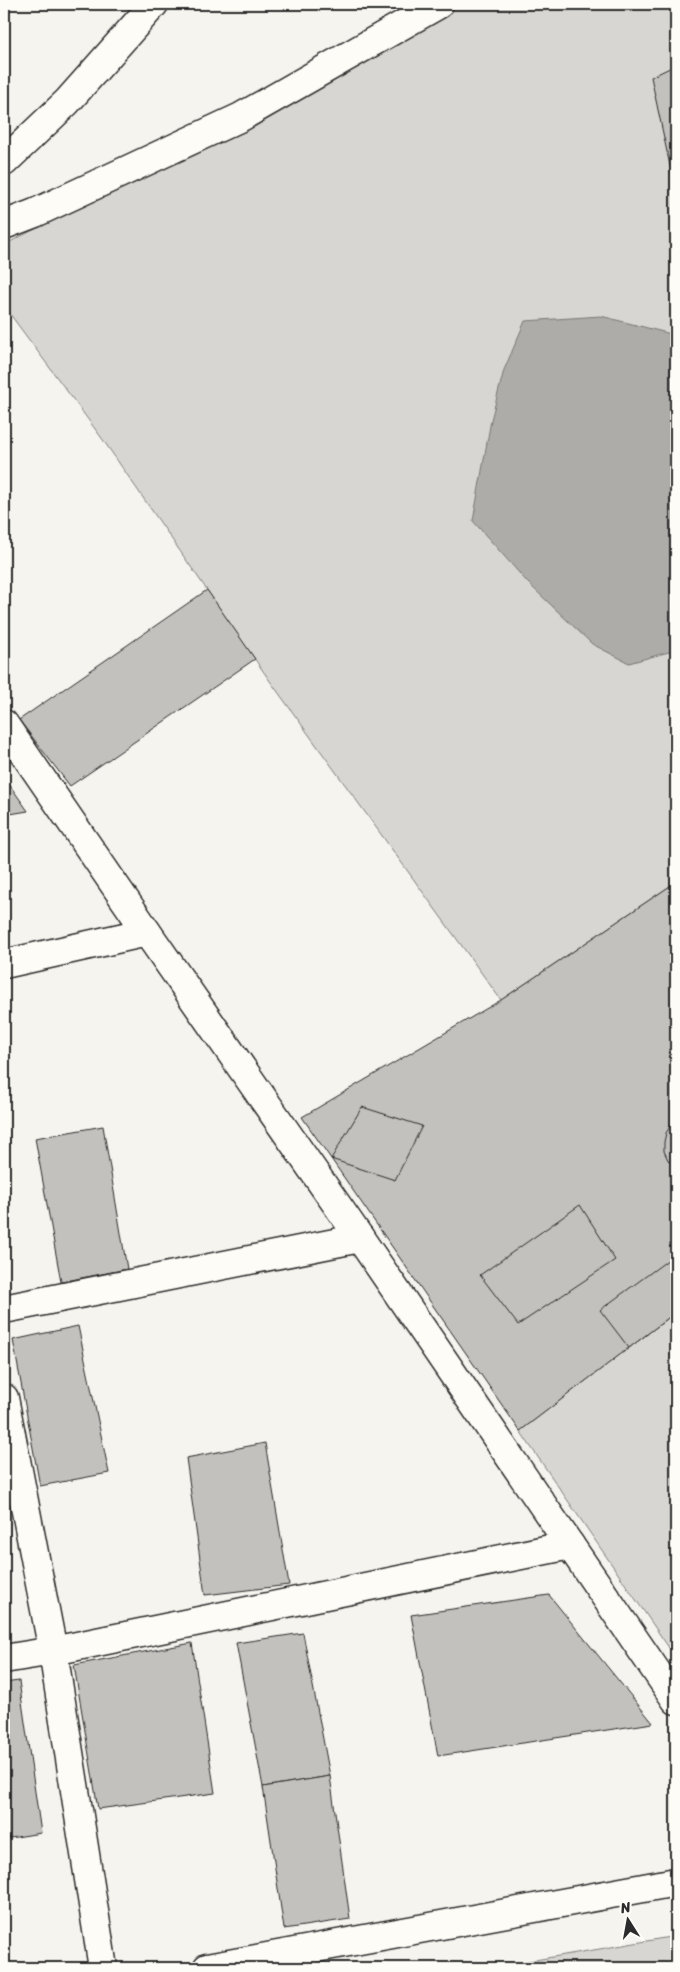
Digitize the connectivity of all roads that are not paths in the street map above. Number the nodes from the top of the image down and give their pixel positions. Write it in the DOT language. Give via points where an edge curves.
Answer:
graph roads {
  1 [pos="154,4"];
  2 [pos="438,4"];
  3 [pos="4,162"];
  4 [pos="4,225"];
  5 [pos="4,724"];
  6 [pos="147,932"];
  7 [pos="4,964"];
  8 [pos="360,1238"];
  9 [pos="4,1309"];
  10 [pos="4,1398"];
  11 [pos="570,1545"];
  12 [pos="53,1651"];
  13 [pos="4,1659"];
  14 [pos="676,1700"];
  15 [pos="676,1882"];
  16 [pos="103,1968"];
  17 [pos="207,1968"];
  1 -- 3 [label="street" via="67,102"];
  2 -- 4 [label="street" via="241,117"];
  5 -- 6 [label="street"];
  6 -- 7 [label="street"];
  6 -- 8 [label="street"];
  8 -- 9 [label="street"];
  8 -- 11 [label="street"];
  10 -- 12 [label="street"];
  11 -- 12 [label="street"];
  11 -- 14 [label="street"];
  12 -- 13 [label="street"];
  12 -- 16 [label="street"];
  15 -- 17 [label="street"];
}
